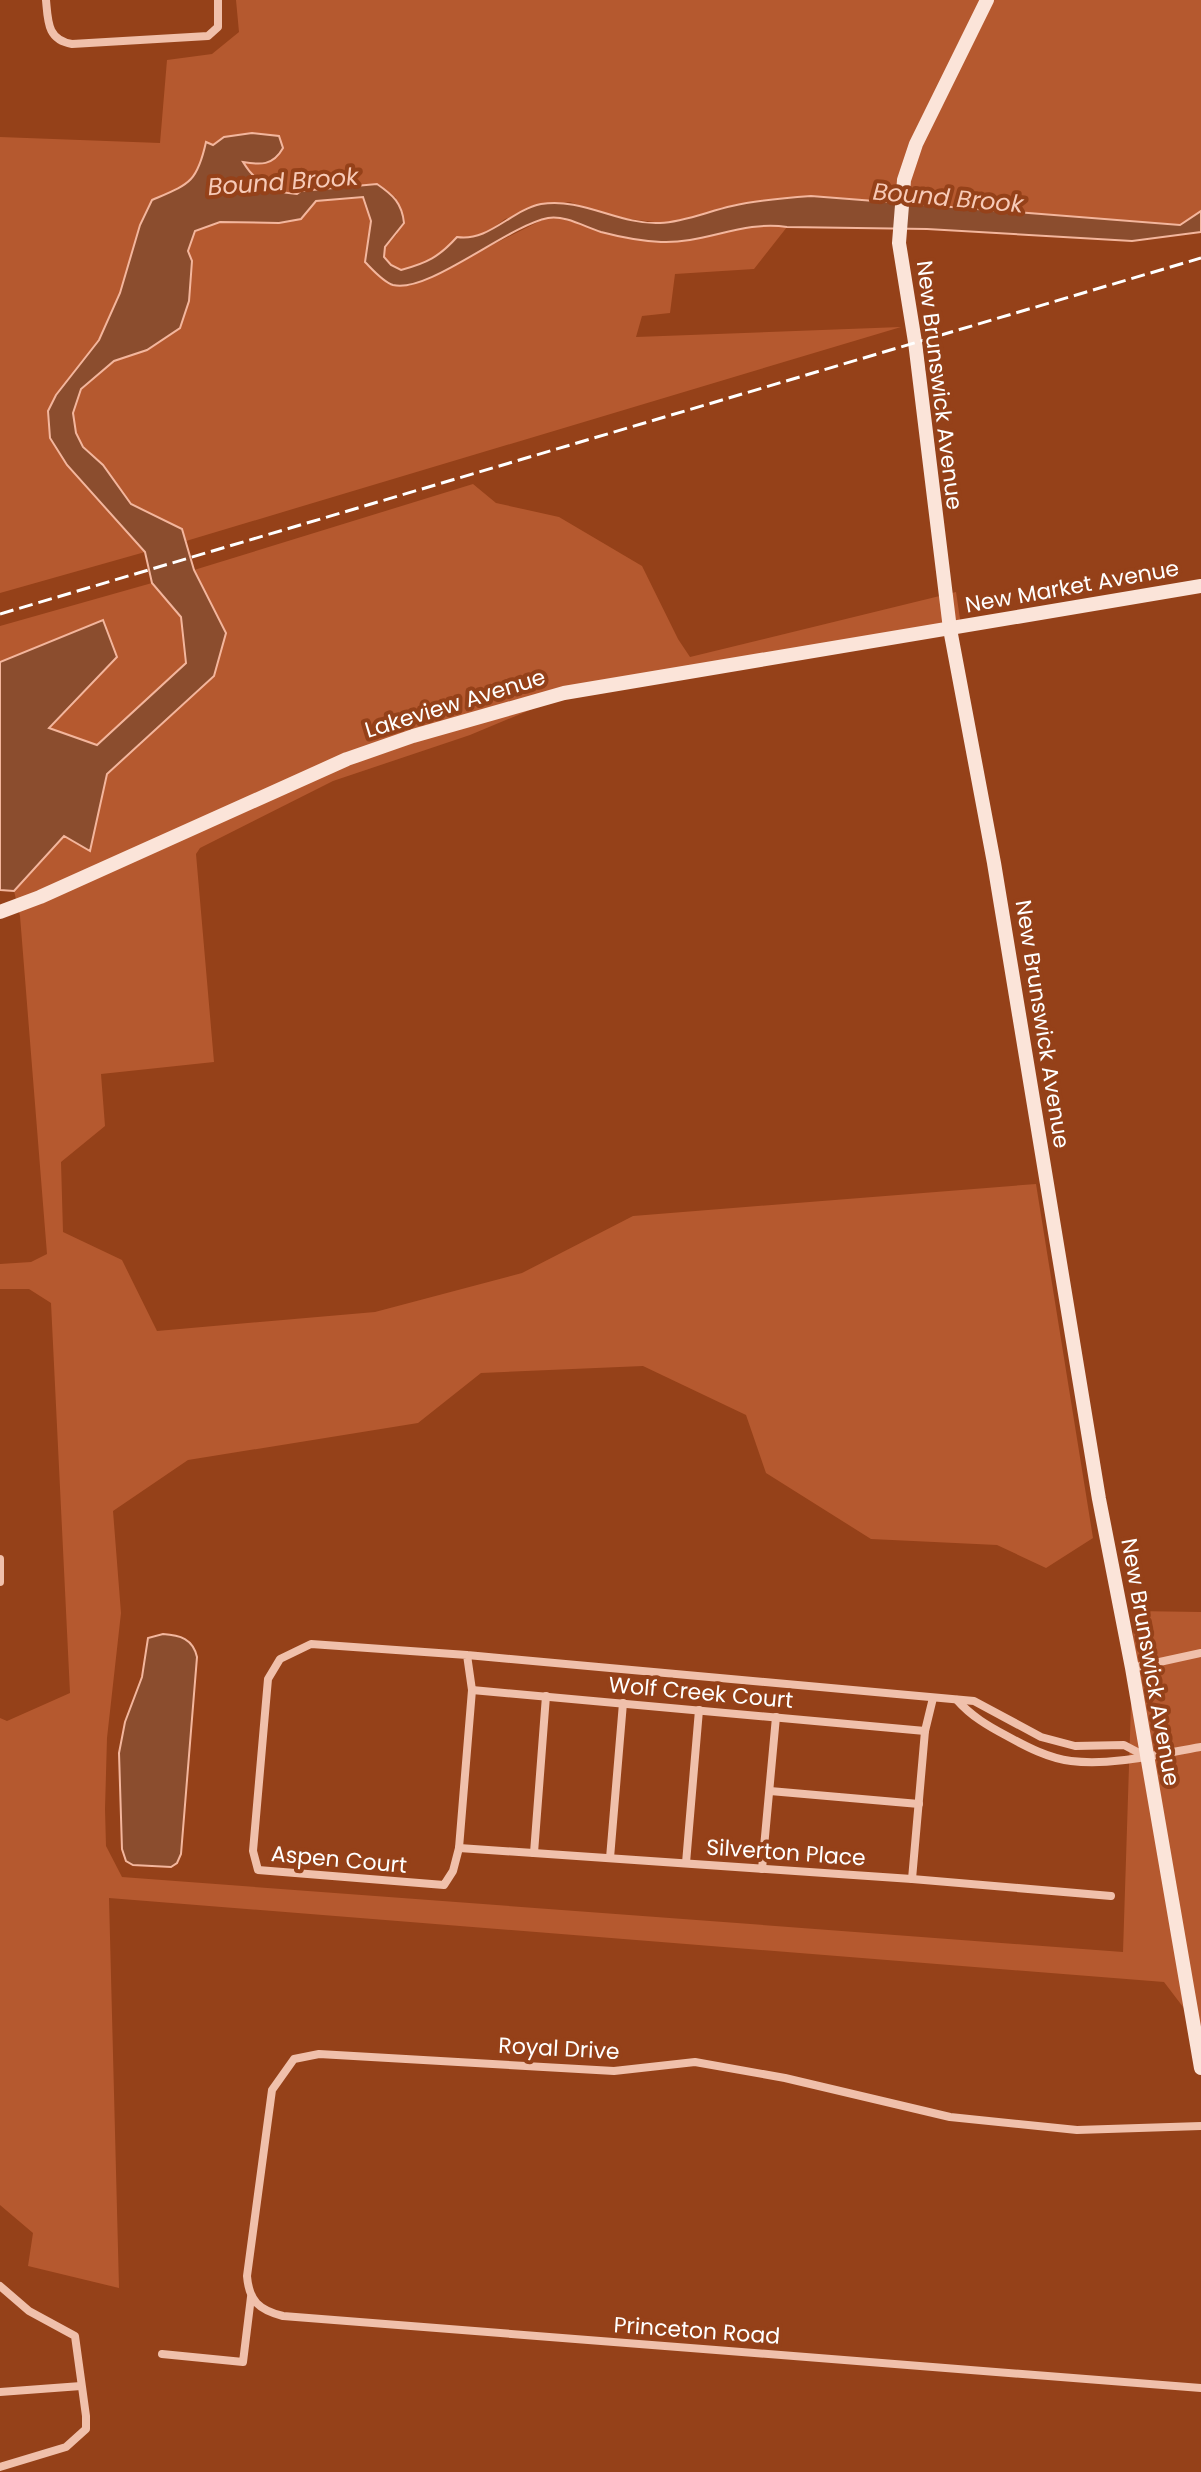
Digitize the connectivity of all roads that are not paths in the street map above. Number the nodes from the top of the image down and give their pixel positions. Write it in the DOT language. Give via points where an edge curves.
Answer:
graph roads {
  1 [pos="46,0"];
  2 [pos="218,0"];
  3 [pos="987,0"];
  4 [pos="1201,586"];
  5 [pos="950,629"];
  6 [pos="0,912"];
  7 [pos="0,1559"];
  8 [pos="0,1582"];
  9 [pos="1201,1653"];
  10 [pos="467,1655"];
  11 [pos="1132,1668"];
  12 [pos="472,1690"];
  13 [pos="546,1696"];
  14 [pos="933,1698"];
  15 [pos="957,1700"];
  16 [pos="623,1703"];
  17 [pos="699,1710"];
  18 [pos="776,1717"];
  19 [pos="925,1731"];
  20 [pos="1201,1747"];
  21 [pos="1145,1756"];
  22 [pos="770,1791"];
  23 [pos="919,1804"];
  24 [pos="459,1848"];
  25 [pos="534,1853"];
  26 [pos="610,1858"];
  27 [pos="686,1863"];
  28 [pos="762,1869"];
  29 [pos="912,1879"];
  30 [pos="1111,1896"];
  31 [pos="1201,2068"];
  32 [pos="1201,2126"];
  33 [pos="0,2286"];
  34 [pos="251,2297"];
  35 [pos="162,2354"];
  36 [pos="81,2386"];
  37 [pos="1201,2388"];
  38 [pos="0,2392"];
  39 [pos="0,2467"];
  1 -- 2 [label="street" via="49,28 57,39 72,44 208,36 218,27"];
  3 -- 5 [label="street, New Brunswick Avenue" via="916,144 904,180 899,243"];
  4 -- 5 [label="street, New Market Avenue"];
  5 -- 6 [label="street, Lakeview Avenue" via="564,693 488,713 347,759"];
  5 -- 11 [label="street, New Brunswick Avenue"];
  7 -- 8 [label="street"];
  9 -- 11 [label="street"];
  10 -- 12 [label="street, Aspen Court"];
  10 -- 14 [label="street, Aspen Court"];
  10 -- 24 [label="street, Aspen Court" via="311,1644 280,1659 268,1679 253,1851 258,1870 444,1885"];
  11 -- 21 [label="street, New Brunswick Avenue"];
  12 -- 13 [label="street, Wolf Creek Court"];
  12 -- 24 [label="street, Aspen Court"];
  13 -- 16 [label="street, Wolf Creek Court"];
  13 -- 25 [label="street"];
  14 -- 15 [label="street, Aspen Court"];
  14 -- 19 [label="street"];
  15 -- 21 [label="street, Aspen Court" via="974,1701 1041,1737 1075,1746 1124,1745"];
  15 -- 21 [label="street" via="968,1713 1035,1751 1068,1761"];
  16 -- 17 [label="street, Wolf Creek Court"];
  16 -- 26 [label="street"];
  17 -- 18 [label="street, Wolf Creek Court"];
  17 -- 27 [label="street"];
  18 -- 19 [label="street, Wolf Creek Court"];
  18 -- 22 [label="street"];
  19 -- 23 [label="street"];
  20 -- 21 [label="street"];
  21 -- 31 [label="street, New Brunswick Avenue"];
  22 -- 23 [label="street"];
  22 -- 28 [label="street"];
  23 -- 29 [label="street"];
  24 -- 25 [label="street, Silverton Place"];
  25 -- 26 [label="street, Silverton Place"];
  26 -- 27 [label="street, Silverton Place"];
  27 -- 28 [label="street, Silverton Place"];
  28 -- 29 [label="street, Silverton Place"];
  29 -- 30 [label="street, Silverton Place"];
  32 -- 34 [label="street, Royal Drive" via="1077,2130 950,2117 695,2062 614,2071 319,2054 294,2059 272,2090 247,2276"];
  33 -- 36 [label="street" via="29,2311 75,2336"];
  34 -- 35 [label="street" via="243,2362"];
  34 -- 37 [label="street, Princeton Road" via="265,2311 283,2316"];
  36 -- 38 [label="street"];
  36 -- 39 [label="street" via="86,2429 77,2439"];
}
